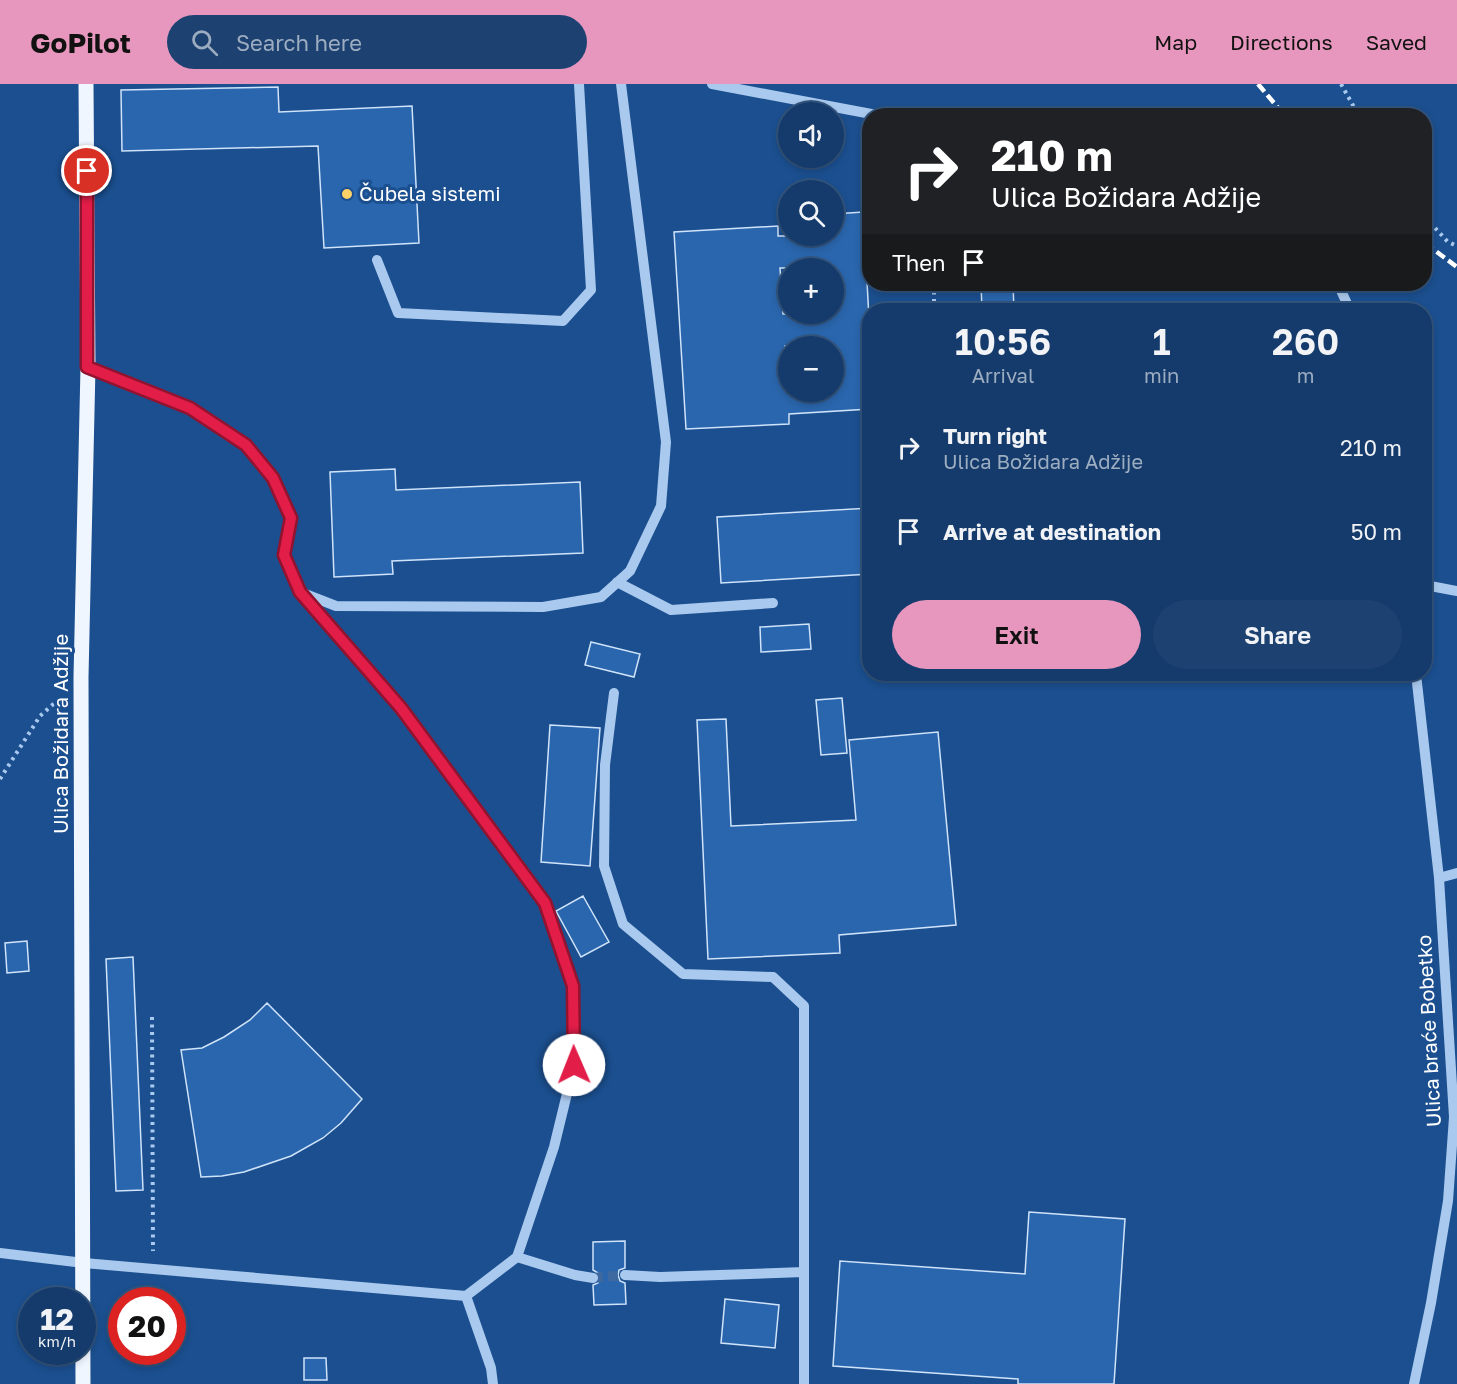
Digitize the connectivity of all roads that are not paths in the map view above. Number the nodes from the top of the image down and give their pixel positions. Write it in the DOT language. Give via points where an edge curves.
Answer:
graph roads {
  1 [pos="86,84"];
  2 [pos="579,84"];
  3 [pos="621,84"];
  4 [pos="712,84"];
  5 [pos="862,112"];
  6 [pos="377,260"];
  7 [pos="87,367"];
  8 [pos="617,582"];
  9 [pos="1432,586"];
  10 [pos="1457,591"];
  11 [pos="300,592"];
  12 [pos="773,603"];
  13 [pos="1417,681"];
  14 [pos="614,693"];
  15 [pos="1457,873"];
  16 [pos="1439,878"];
  17 [pos="0,1253"];
  18 [pos="517,1257"];
  19 [pos="84,1263"];
  20 [pos="804,1272"];
  21 [pos="625,1275"];
  22 [pos="593,1278"];
  23 [pos="466,1296"];
  24 [pos="83,1384"];
  25 [pos="493,1384"];
  26 [pos="804,1384"];
  27 [pos="1414,1384"];
  1 -- 7 [label="main road, Ulica Božidara Adžije"];
  2 -- 6 [label="street" via="591,290 563,321 398,313"];
  3 -- 8 [label="street" via="666,442 661,506 630,571"];
  4 -- 5 [label="street"];
  7 -- 11 [label="street" via="190,408 246,445 273,478 291,518 284,555"];
  7 -- 19 [label="main road, Ulica Božidara Adžije" via="81,677"];
  8 -- 11 [label="street" via="601,597 543,607 336,606"];
  8 -- 12 [label="street" via="670,610"];
  9 -- 10 [label="street"];
  11 -- 18 [label="street" via="401,708 545,903 573,986 574,1065 554,1147"];
  13 -- 16 [label="street, Ulica braće Bobetko"];
  14 -- 20 [label="street" via="605,765 604,866 623,924 683,974 773,977 804,1006"];
  15 -- 16 [label="street"];
  16 -- 27 [label="street, Ulica braće Bobetko" via="1454,1117 1448,1201"];
  17 -- 19 [label="street"];
  18 -- 22 [label="street"];
  18 -- 23 [label="street"];
  19 -- 23 [label="street"];
  19 -- 24 [label="main road, Ulica Božidara Adžije"];
  20 -- 21 [label="street"];
  20 -- 26 [label="street"];
  23 -- 25 [label="street"];
}
